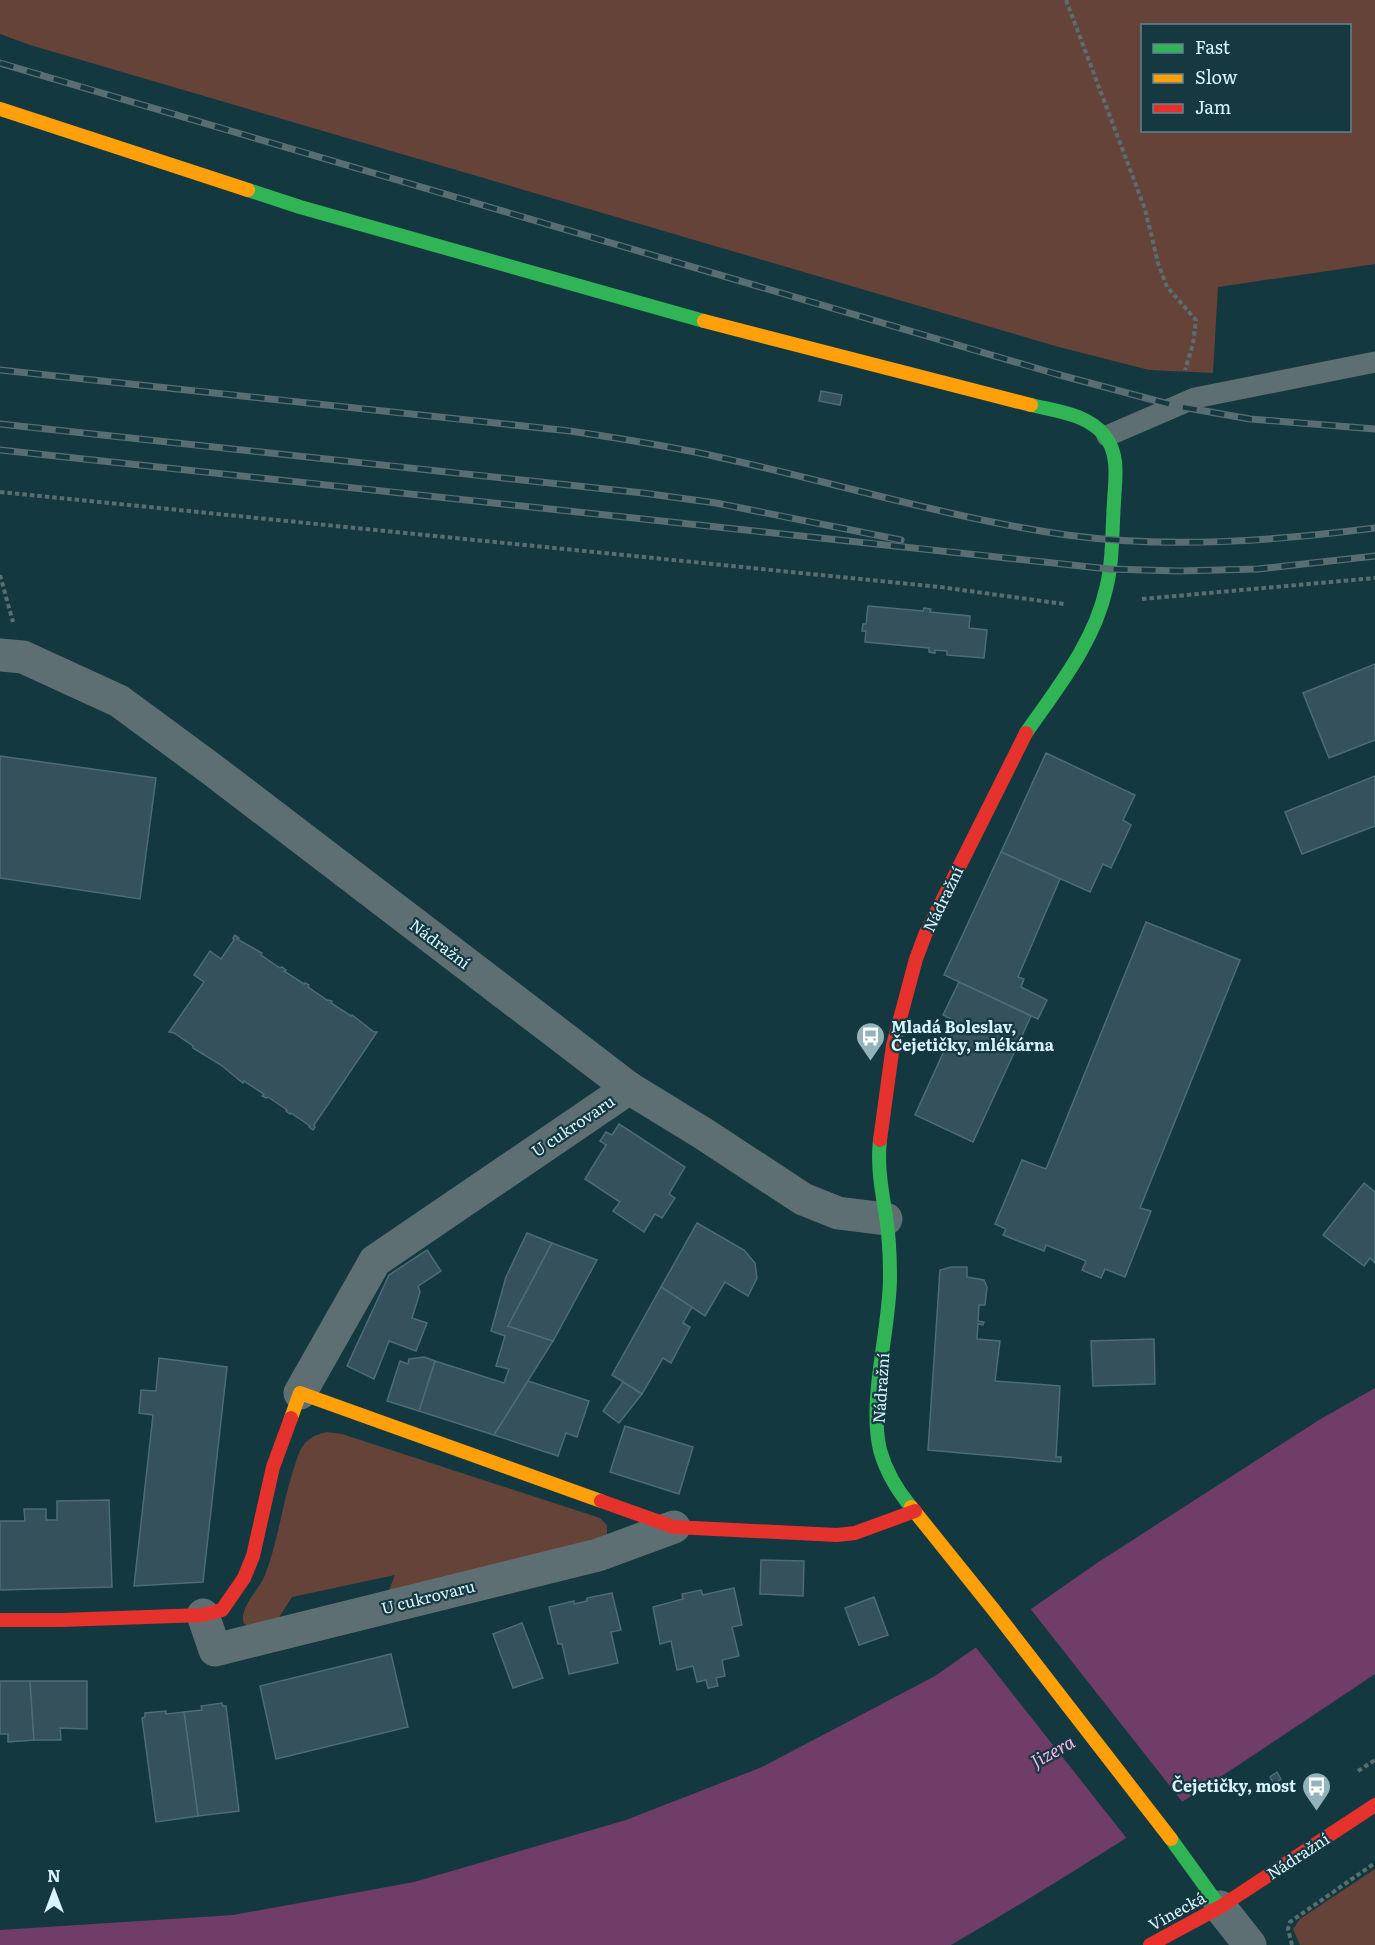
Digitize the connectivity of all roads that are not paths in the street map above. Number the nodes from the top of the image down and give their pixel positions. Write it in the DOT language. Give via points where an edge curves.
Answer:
graph roads {
  1 [pos="0,109"];
  2 [pos="1375,362"];
  3 [pos="1107,436"];
  4 [pos="12,656"];
  5 [pos="629,1088"];
  6 [pos="886,1220"];
  7 [pos="300,1393"];
  8 [pos="915,1511"];
  9 [pos="674,1527"];
  10 [pos="203,1615"];
  11 [pos="0,1620"];
  12 [pos="1375,1805"];
  13 [pos="1220,1907"];
  14 [pos="1150,1945"];
  15 [pos="1250,1945"];
  1 -- 3 [label="street" via="300,207 674,313 1079,417"];
  2 -- 3 [label="lane" via="1195,398"];
  3 -- 6 [label="street, Nádražní" via="1116,466 1108,578 1101,609 1067,674 1024,736 916,959 893,1045 878,1156"];
  4 -- 5 [label="street, Nádražní" via="119,701"];
  5 -- 6 [label="street, Nádražní" via="803,1199 838,1213"];
  5 -- 7 [label="street, U cukrovaru" via="375,1261"];
  6 -- 8 [label="street, Nádražní" via="890,1278 878,1430 886,1467 898,1491"];
  7 -- 9 [label="street, U cukrovaru"];
  7 -- 10 [label="street, U cukrovaru" via="273,1467 249,1568 222,1610"];
  8 -- 9 [label="street, U cukrovaru" via="855,1533 837,1535"];
  8 -- 13 [label="street, Nádražní" via="1163,1828"];
  9 -- 10 [label="street, U cukrovaru" via="598,1555 215,1650"];
  10 -- 11 [label="street, U cukrovaru"];
  12 -- 13 [label="street, Nádražní"];
  13 -- 14 [label="street, Vinecká"];
  13 -- 15 [label="street"];
}
